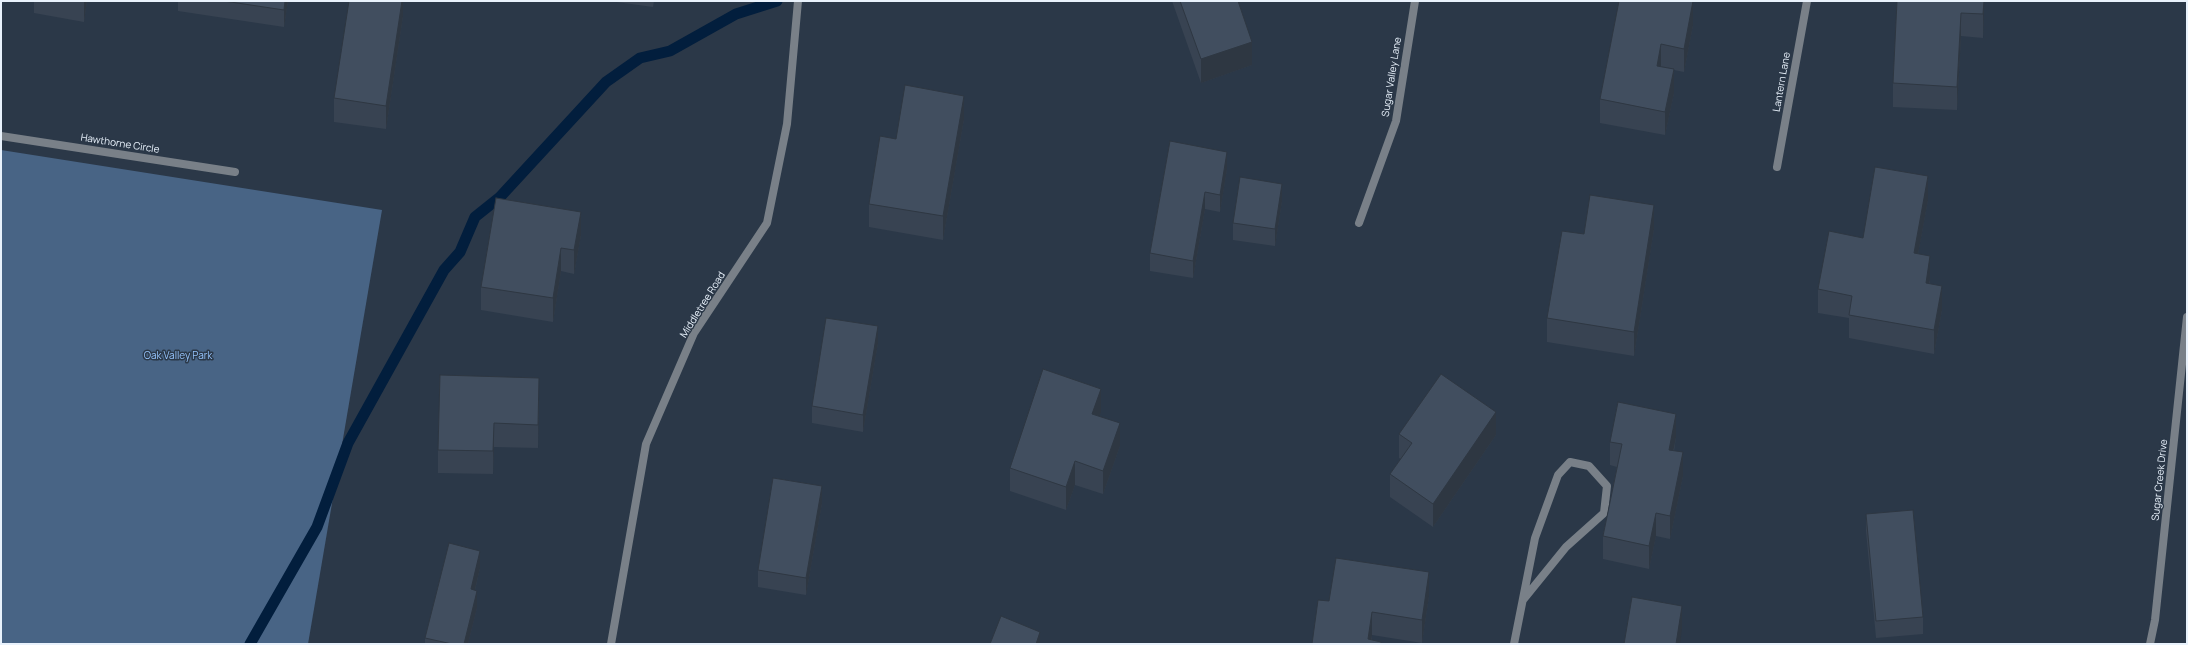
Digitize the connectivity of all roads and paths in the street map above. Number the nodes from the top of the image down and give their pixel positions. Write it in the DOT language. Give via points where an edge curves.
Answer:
graph roads {
  1 [pos="798,1"];
  2 [pos="1415,1"];
  3 [pos="1807,1"];
  4 [pos="1,136"];
  5 [pos="1776,167"];
  6 [pos="235,172"];
  7 [pos="1359,223"];
  8 [pos="2187,317"];
  9 [pos="1523,600"];
  10 [pos="612,644"];
  11 [pos="1514,644"];
  12 [pos="2150,644"];
  1 -- 10 [label="street, Middletree Road" via="786,124 767,223 694,333 646,444"];
  2 -- 7 [label="street, Sugar Valley Lane" via="1396,121"];
  3 -- 5 [label="street, Lantern Lane"];
  4 -- 6 [label="street, Hawthorne Circle"];
  8 -- 12 [label="street, Sugar Creek Drive" via="2156,612"];
  9 -- 9 [label="street" via="1566,547 1604,513 1606,486 1589,466 1570,462 1558,474 1535,538"];
  9 -- 11 [label="street"];
}
